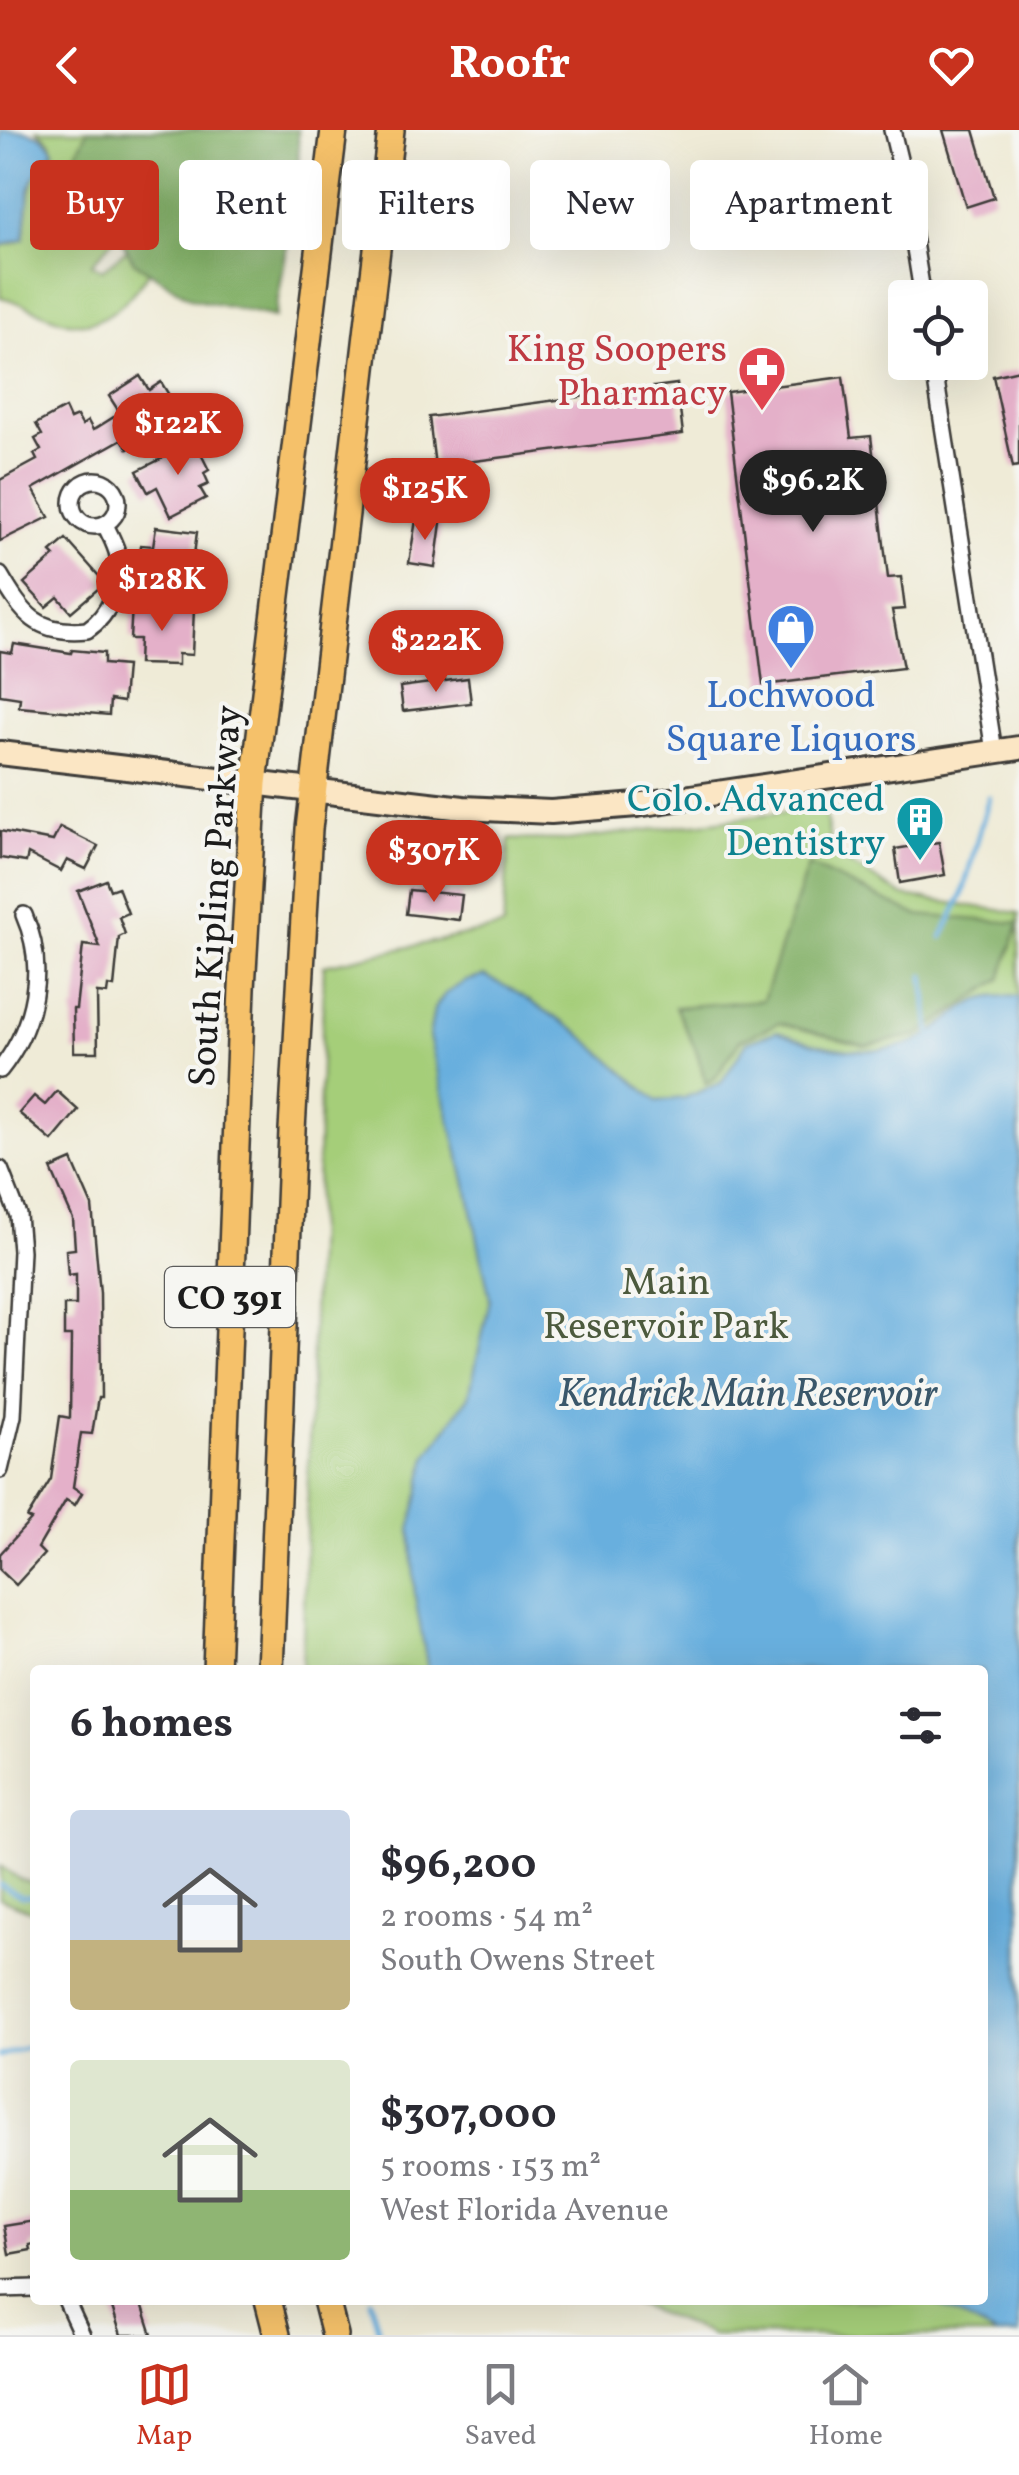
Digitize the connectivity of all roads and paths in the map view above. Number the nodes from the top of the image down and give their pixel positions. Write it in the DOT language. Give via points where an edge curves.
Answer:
graph roads {
  1 [pos="334,130"];
  2 [pos="391,130"];
  3 [pos="892,130"];
  4 [pos="920,280"];
  5 [pos="935,380"];
  6 [pos="105,524"];
  7 [pos="0,575"];
  8 [pos="1019,748"];
  9 [pos="994,751"];
  10 [pos="0,753"];
  11 [pos="254,783"];
  12 [pos="313,791"];
  13 [pos="24,915"];
  14 [pos="0,1070"];
  15 [pos="0,1169"];
  16 [pos="0,1470"];
  17 [pos="216,1665"];
  18 [pos="270,1665"];
  19 [pos="30,2288"];
  20 [pos="0,2289"];
  21 [pos="68,2305"];
  22 [pos="269,2305"];
  23 [pos="327,2305"];
  24 [pos="82,2335"];
  25 [pos="278,2335"];
  26 [pos="335,2335"];
  1 -- 11 [label="main road, South Kipling Parkway / CO 391"];
  2 -- 12 [label="main road, CO 391"];
  3 -- 4 [label="street"];
  5 -- 9 [label="street"];
  6 -- 7 [label="street" via="118,556 117,579 108,609 86,630 32,620"];
  8 -- 9 [label="street"];
  9 -- 12 [label="street" via="584,811 490,810"];
  10 -- 11 [label="street"];
  11 -- 12 [label="street"];
  11 -- 17 [label="main road, South Kipling Parkway / CO 391"];
  12 -- 18 [label="main road, CO 391"];
  13 -- 14 [label="street" via="36,945 32,1009 22,1039"];
  15 -- 16 [label="street" via="18,1215 21,1250 12,1416"];
  19 -- 20 [label="street"];
  21 -- 24 [label="street"];
  22 -- 25 [label="main road"];
  23 -- 26 [label="main road"];
}
